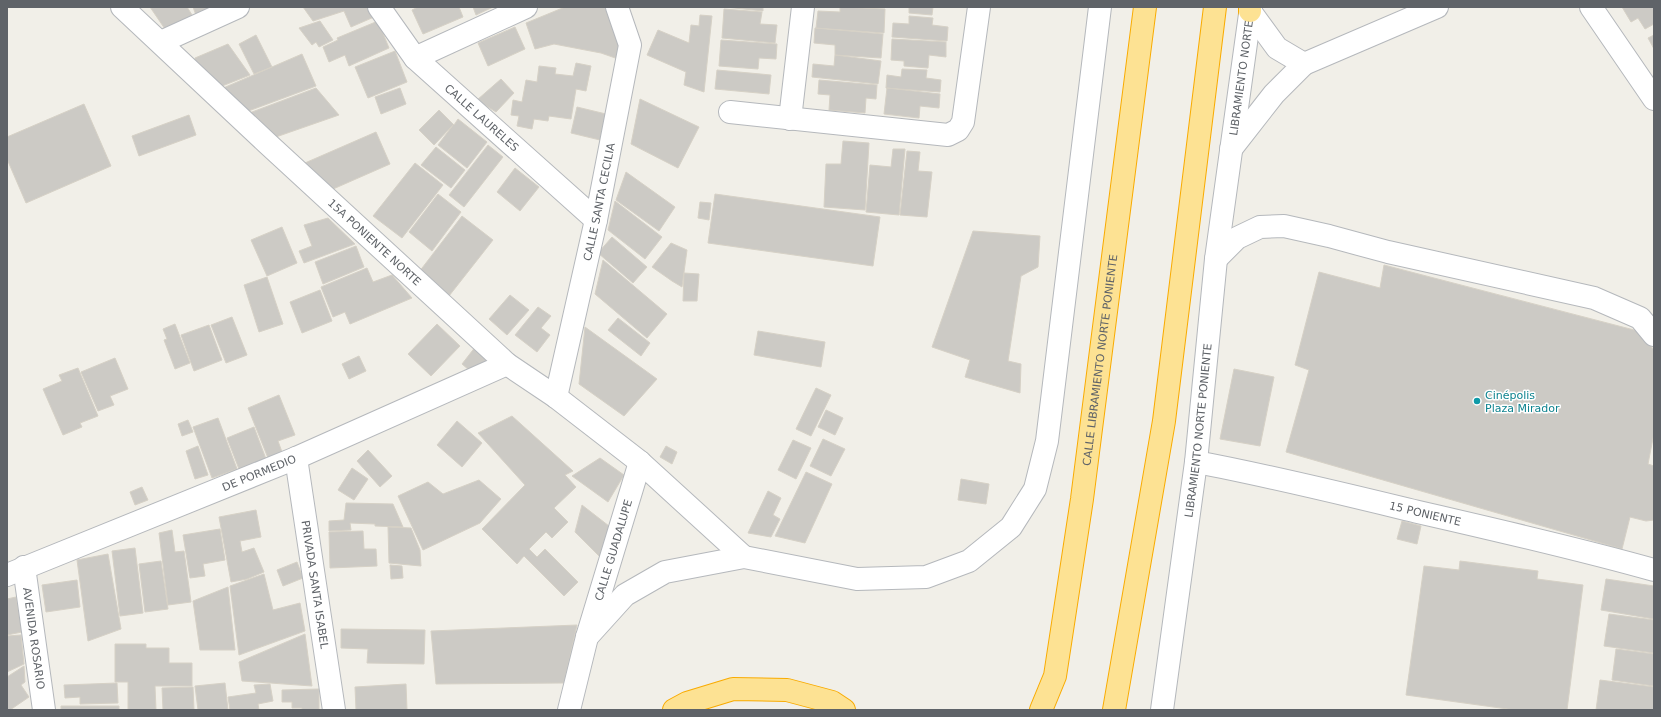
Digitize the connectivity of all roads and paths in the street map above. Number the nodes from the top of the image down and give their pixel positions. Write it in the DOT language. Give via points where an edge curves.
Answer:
graph roads {
  1 [pos="122,7"];
  2 [pos="238,7"];
  3 [pos="379,7"];
  4 [pos="526,7"];
  5 [pos="617,7"];
  6 [pos="803,7"];
  7 [pos="979,7"];
  8 [pos="1100,7"];
  9 [pos="1145,7"];
  10 [pos="1215,7"];
  11 [pos="1437,7"];
  12 [pos="1591,7"];
  13 [pos="1250,8"];
  14 [pos="161,42"];
  15 [pos="415,58"];
  16 [pos="1304,64"];
  17 [pos="1654,99"];
  18 [pos="730,112"];
  19 [pos="790,119"];
  20 [pos="1230,150"];
  21 [pos="596,220"];
  22 [pos="1216,259"];
  23 [pos="1654,335"];
  24 [pos="507,364"];
  25 [pos="556,397"];
  26 [pos="296,458"];
  27 [pos="640,462"];
  28 [pos="1196,462"];
  29 [pos="744,557"];
  30 [pos="1654,570"];
  31 [pos="16,571"];
  32 [pos="587,638"];
  33 [pos="44,710"];
  34 [pos="334,710"];
  35 [pos="569,710"];
  36 [pos="674,710"];
  37 [pos="844,710"];
  38 [pos="1041,710"];
  39 [pos="1114,710"];
  40 [pos="1162,710"];
  1 -- 14 [label="street, 15A PONIENTE NORTE"];
  2 -- 14 [label="street"];
  3 -- 15 [label="street, CALLE LAURELES"];
  4 -- 15 [label="street"];
  5 -- 21 [label="street, CALLE SANTA CECILIA" via="630,45"];
  6 -- 19 [label="street"];
  7 -- 19 [label="street" via="963,122 958,130 948,135"];
  8 -- 29 [label="street" via="1047,441 1035,489 1011,527 969,561 926,577 857,578"];
  9 -- 38 [label="highway, CALLE LIBRAMIENTO NORTE PONIENTE" via="1080,507 1055,676"];
  10 -- 39 [label="highway" via="1164,422"];
  11 -- 16 [label="street"];
  12 -- 17 [label="street"];
  13 -- 16 [label="street" via="1277,48"];
  13 -- 20 [label="street, LIBRAMIENTO NORTE"];
  14 -- 24 [label="street, 15A PONIENTE NORTE" via="274,150"];
  15 -- 21 [label="street, CALLE LAURELES"];
  16 -- 20 [label="street" via="1274,94"];
  18 -- 19 [label="street"];
  20 -- 22 [label="street, LIBRAMIENTO NORTE PONIENTE"];
  21 -- 25 [label="street, CALLE SANTA CECILIA"];
  22 -- 23 [label="street" via="1237,238 1260,227 1284,226 1594,298 1640,318"];
  22 -- 28 [label="street, LIBRAMIENTO NORTE PONIENTE"];
  24 -- 25 [label="street, 15A PONIENTE NORTE"];
  24 -- 26 [label="street, DE PORMEDIO"];
  25 -- 27 [label="street, 15A PONIENTE NORTE"];
  26 -- 31 [label="street, DE PORMEDIO"];
  26 -- 34 [label="street, PRIVADA SANTA ISABEL"];
  27 -- 29 [label="street, 15A PONIENTE NORTE"];
  27 -- 32 [label="street, CALLE GUADALUPE"];
  28 -- 30 [label="street, 15 PONIENTE" via="1593,553"];
  28 -- 40 [label="street, LIBRAMIENTO NORTE PONIENTE"];
  29 -- 32 [label="street" via="665,572 625,595"];
  31 -- 33 [label="street, AVENIDA ROSARIO"];
  32 -- 35 [label="street, CALLE GUADALUPE"];
  36 -- 37 [label="highway" via="687,702 733,689 787,690 832,702"];
}
